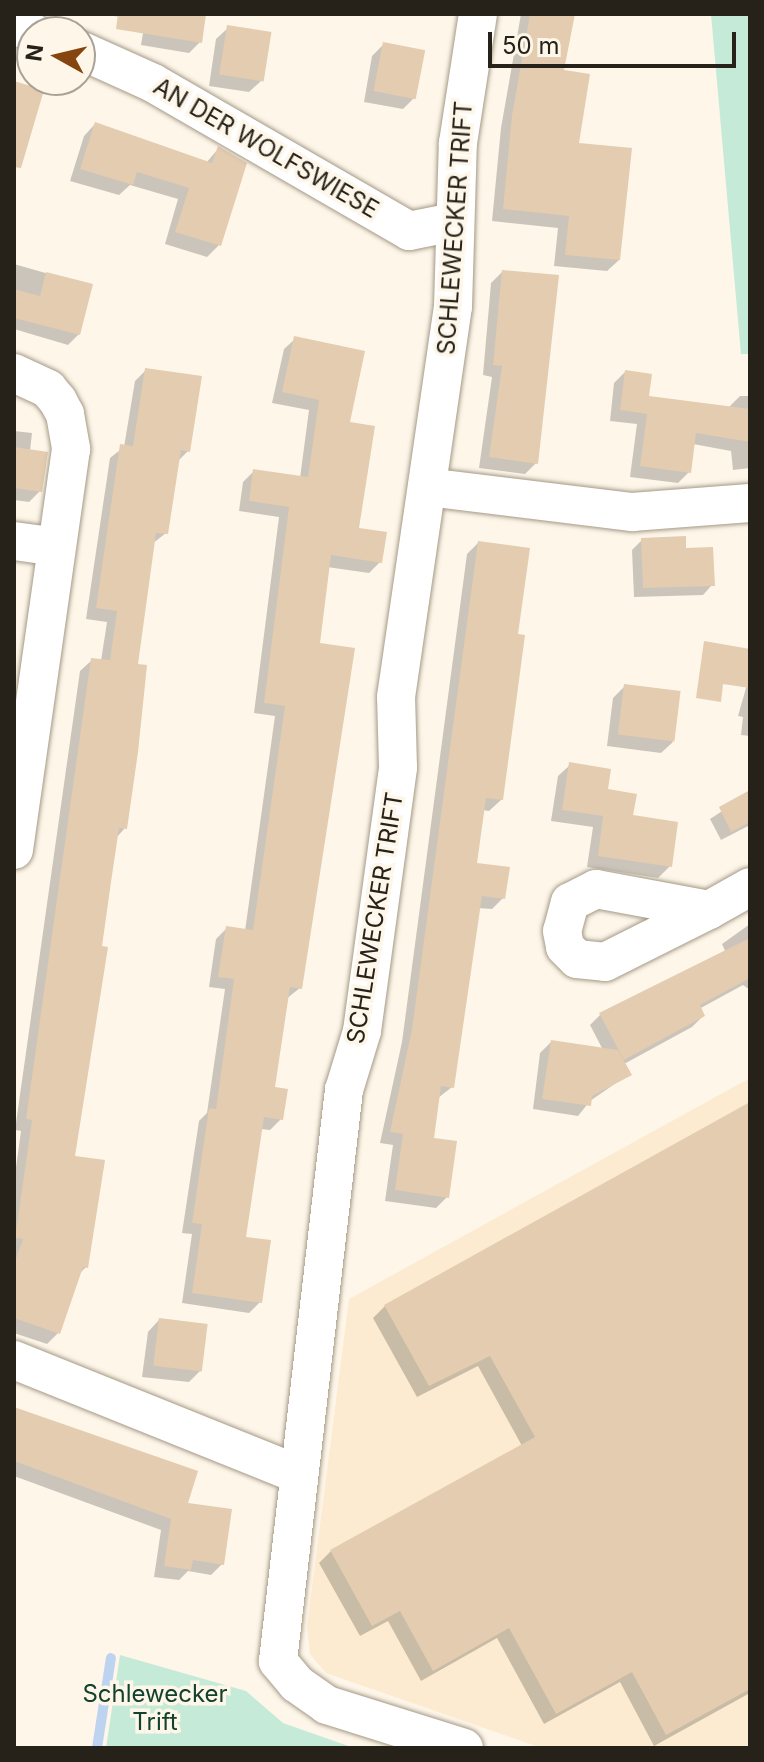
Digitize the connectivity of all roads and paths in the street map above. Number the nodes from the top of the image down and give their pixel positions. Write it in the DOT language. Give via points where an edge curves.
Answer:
graph roads {
  1 [pos="478,14"];
  2 [pos="96,57"];
  3 [pos="454,222"];
  4 [pos="14,373"];
  5 [pos="427,487"];
  6 [pos="750,503"];
  7 [pos="14,541"];
  8 [pos="57,547"];
  9 [pos="14,850"];
  10 [pos="750,887"];
  11 [pos="709,910"];
  12 [pos="14,1360"];
  13 [pos="297,1474"];
  14 [pos="464,1748"];
  1 -- 3 [label="street, SCHLEWECKER TRIFT" via="458,143"];
  2 -- 3 [label="street, AN DER WOLFSWIESE" via="153,83 409,231"];
  3 -- 5 [label="street, SCHLEWECKER TRIFT" via="453,307"];
  4 -- 8 [label="street" via="48,389 65,414 71,449"];
  5 -- 6 [label="street" via="632,512"];
  5 -- 13 [label="street, SCHLEWECKER TRIFT" via="396,697 396,783 362,1031 344,1090"];
  7 -- 8 [label="street"];
  8 -- 9 [label="street"];
  10 -- 11 [label="street"];
  12 -- 13 [label="street"];
  13 -- 14 [label="street, SCHLEWECKER TRIFT" via="278,1661 297,1684 327,1705"];
}
